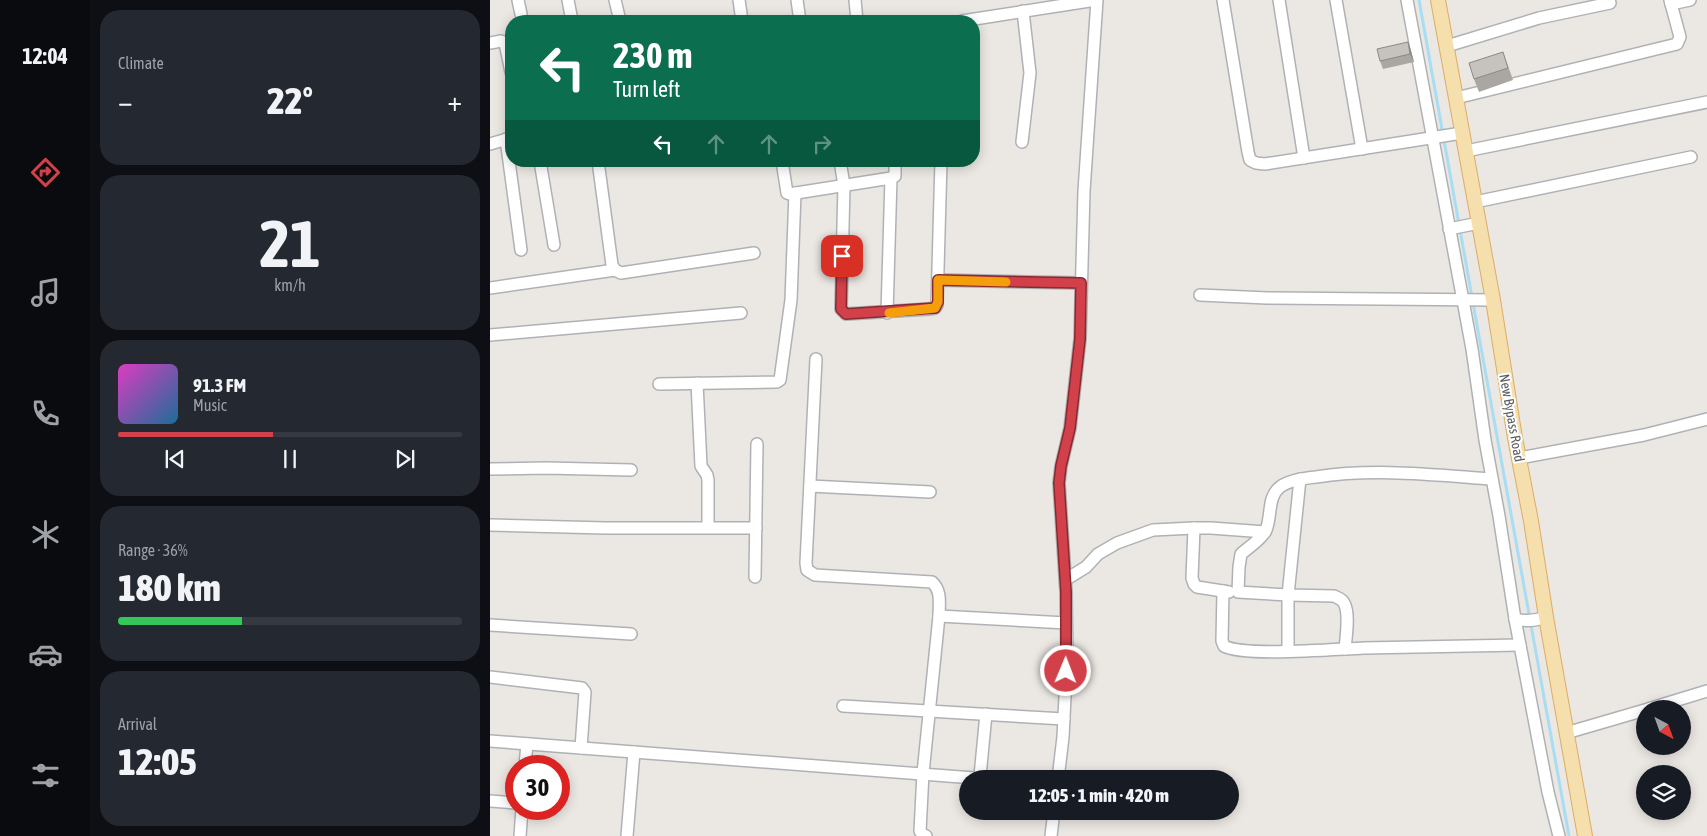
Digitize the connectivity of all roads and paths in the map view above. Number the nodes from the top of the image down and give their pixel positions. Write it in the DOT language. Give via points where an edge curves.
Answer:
graph roads {
  1 [pos="518,0"];
  2 [pos="568,0"];
  3 [pos="615,0"];
  4 [pos="739,0"];
  5 [pos="798,0"];
  6 [pos="855,0"];
  7 [pos="1096,0"];
  8 [pos="1224,0"];
  9 [pos="1279,0"];
  10 [pos="1336,0"];
  11 [pos="1407,0"];
  12 [pos="1438,0"];
  13 [pos="1690,0"];
  14 [pos="1613,1"];
  15 [pos="1670,2"];
  16 [pos="1023,11"];
  17 [pos="521,14"];
  18 [pos="571,15"];
  19 [pos="619,15"];
  20 [pos="741,15"];
  21 [pos="799,15"];
  22 [pos="856,15"];
  23 [pos="980,18"];
  24 [pos="490,43"];
  25 [pos="505,43"];
  26 [pos="1447,46"];
  27 [pos="1456,98"];
  28 [pos="1707,102"];
  29 [pos="1462,133"];
  30 [pos="1439,136"];
  31 [pos="505,139"];
  32 [pos="1022,142"];
  33 [pos="490,144"];
  34 [pos="1362,149"];
  35 [pos="1466,152"];
  36 [pos="1691,157"];
  37 [pos="1304,158"];
  38 [pos="512,167"];
  39 [pos="541,167"];
  40 [pos="599,167"];
  41 [pos="783,167"];
  42 [pos="841,167"];
  43 [pos="896,167"];
  44 [pos="941,167"];
  45 [pos="891,178"];
  46 [pos="844,185"];
  47 [pos="795,193"];
  48 [pos="1475,202"];
  49 [pos="1478,223"];
  50 [pos="1456,227"];
  51 [pos="554,245"];
  52 [pos="521,250"];
  53 [pos="754,252"];
  54 [pos="614,270"];
  55 [pos="938,280"];
  56 [pos="1081,283"];
  57 [pos="490,288"];
  58 [pos="1200,295"];
  59 [pos="1470,300"];
  60 [pos="1493,300"];
  61 [pos="741,313"];
  62 [pos="887,313"];
  63 [pos="490,335"];
  64 [pos="816,359"];
  65 [pos="697,383"];
  66 [pos="659,384"];
  67 [pos="1707,419"];
  68 [pos="757,444"];
  69 [pos="1519,458"];
  70 [pos="490,469"];
  71 [pos="631,470"];
  72 [pos="1300,479"];
  73 [pos="1492,480"];
  74 [pos="810,486"];
  75 [pos="930,492"];
  76 [pos="490,525"];
  77 [pos="708,527"];
  78 [pos="756,528"];
  79 [pos="1194,528"];
  80 [pos="1243,530"];
  81 [pos="1265,532"];
  82 [pos="1242,554"];
  83 [pos="755,577"];
  84 [pos="1065,580"];
  85 [pos="1223,591"];
  86 [pos="1238,592"];
  87 [pos="1288,595"];
  88 [pos="939,616"];
  89 [pos="1530,619"];
  90 [pos="1066,623"];
  91 [pos="490,625"];
  92 [pos="631,634"];
  93 [pos="1520,645"];
  94 [pos="1345,649"];
  95 [pos="1288,651"];
  96 [pos="490,677"];
  97 [pos="1707,691"];
  98 [pos="1677,700"];
  99 [pos="843,706"];
  100 [pos="930,710"];
  101 [pos="1636,712"];
  102 [pos="986,714"];
  103 [pos="1064,718"];
  104 [pos="1566,733"];
  105 [pos="490,741"];
  106 [pos="527,744"];
  107 [pos="581,748"];
  108 [pos="634,752"];
  109 [pos="526,755"];
  110 [pos="1059,770"];
  111 [pos="923,773"];
  112 [pos="490,801"];
  113 [pos="505,802"];
  114 [pos="521,820"];
  115 [pos="1053,820"];
  116 [pos="520,836"];
  117 [pos="627,836"];
  118 [pos="926,836"];
  119 [pos="1051,836"];
  120 [pos="1559,836"];
  121 [pos="1585,836"];
  1 -- 17 [label="street"];
  2 -- 18 [label="street"];
  3 -- 19 [label="street"];
  4 -- 20 [label="street"];
  5 -- 21 [label="street"];
  6 -- 22 [label="street"];
  7 -- 16 [label="street"];
  7 -- 56 [label="street"];
  8 -- 37 [label="street" via="1250,160 1265,164"];
  9 -- 37 [label="street"];
  10 -- 34 [label="street"];
  11 -- 30 [label="street"];
  12 -- 26 [label="main road, New Bypass Road"];
  13 -- 15 [label="street"];
  14 -- 26 [label="street" via="1539,18"];
  15 -- 27 [label="street" via="1680,37 1677,44"];
  16 -- 23 [label="street"];
  16 -- 32 [label="street" via="1030,73"];
  24 -- 25 [label="street"];
  26 -- 27 [label="main road, New Bypass Road"];
  27 -- 29 [label="main road, New Bypass Road"];
  28 -- 35 [label="street"];
  29 -- 30 [label="street"];
  29 -- 35 [label="main road, New Bypass Road"];
  30 -- 34 [label="street"];
  30 -- 50 [label="street"];
  31 -- 33 [label="street"];
  34 -- 37 [label="street"];
  35 -- 48 [label="main road, New Bypass Road"];
  36 -- 48 [label="street"];
  38 -- 52 [label="street"];
  39 -- 51 [label="street"];
  40 -- 54 [label="street"];
  41 -- 47 [label="street" via="787,193"];
  42 -- 46 [label="street"];
  43 -- 45 [label="street" via="895,176"];
  44 -- 55 [label="street"];
  45 -- 46 [label="street"];
  45 -- 62 [label="street"];
  46 -- 47 [label="street"];
  46 -- 62 [label="street" via="841,309 846,314"];
  47 -- 65 [label="street" via="791,300 780,380"];
  48 -- 49 [label="main road, New Bypass Road"];
  49 -- 50 [label="street"];
  49 -- 60 [label="main road, New Bypass Road"];
  50 -- 59 [label="street"];
  53 -- 54 [label="street" via="621,273"];
  54 -- 57 [label="street"];
  55 -- 56 [label="street"];
  55 -- 62 [label="street" via="935,308"];
  56 -- 84 [label="street" via="1080,339 1070,428 1059,483"];
  58 -- 59 [label="street"];
  59 -- 60 [label="street"];
  59 -- 73 [label="street"];
  60 -- 69 [label="main road, New Bypass Road"];
  61 -- 63 [label="street"];
  64 -- 74 [label="street"];
  65 -- 66 [label="street"];
  65 -- 77 [label="street" via="701,466 708,480"];
  67 -- 69 [label="street"];
  68 -- 78 [label="street"];
  69 -- 89 [label="main road, New Bypass Road"];
  70 -- 71 [label="street"];
  72 -- 73 [label="street" via="1373,472"];
  72 -- 81 [label="street" via="1275,491"];
  72 -- 87 [label="street"];
  73 -- 89 [label="street"];
  74 -- 75 [label="street"];
  74 -- 88 [label="street" via="807,570 815,575 932,582 940,597"];
  76 -- 77 [label="street"];
  77 -- 78 [label="street"];
  78 -- 83 [label="street"];
  79 -- 80 [label="street"];
  79 -- 84 [label="street" via="1153,530 1117,544 1098,554 1086,567"];
  79 -- 85 [label="street" via="1194,584"];
  80 -- 81 [label="street"];
  80 -- 82 [label="street"];
  81 -- 82 [label="street"];
  82 -- 86 [label="street"];
  84 -- 90 [label="street"];
  85 -- 86 [label="street"];
  85 -- 95 [label="street" via="1224,646"];
  86 -- 87 [label="street"];
  87 -- 94 [label="street" via="1334,596 1344,602"];
  87 -- 95 [label="street"];
  88 -- 90 [label="street"];
  88 -- 100 [label="street"];
  89 -- 93 [label="street"];
  89 -- 104 [label="main road, New Bypass Road"];
  90 -- 103 [label="street"];
  91 -- 92 [label="street"];
  93 -- 94 [label="street"];
  93 -- 120 [label="street"];
  94 -- 95 [label="street"];
  96 -- 107 [label="street" via="582,688 585,692"];
  97 -- 98 [label="street"];
  99 -- 100 [label="street"];
  100 -- 102 [label="street"];
  100 -- 111 [label="street"];
  101 -- 104 [label="street"];
  102 -- 103 [label="street"];
  102 -- 111 [label="street" via="980,776"];
  103 -- 110 [label="street"];
  104 -- 121 [label="main road, New Bypass Road"];
  105 -- 106 [label="street"];
  106 -- 107 [label="street"];
  106 -- 109 [label="street"];
  107 -- 108 [label="street"];
  108 -- 111 [label="street"];
  108 -- 117 [label="street"];
  111 -- 118 [label="street" via="920,831"];
  112 -- 113 [label="street"];
  114 -- 116 [label="street"];
  115 -- 119 [label="street"];
}
